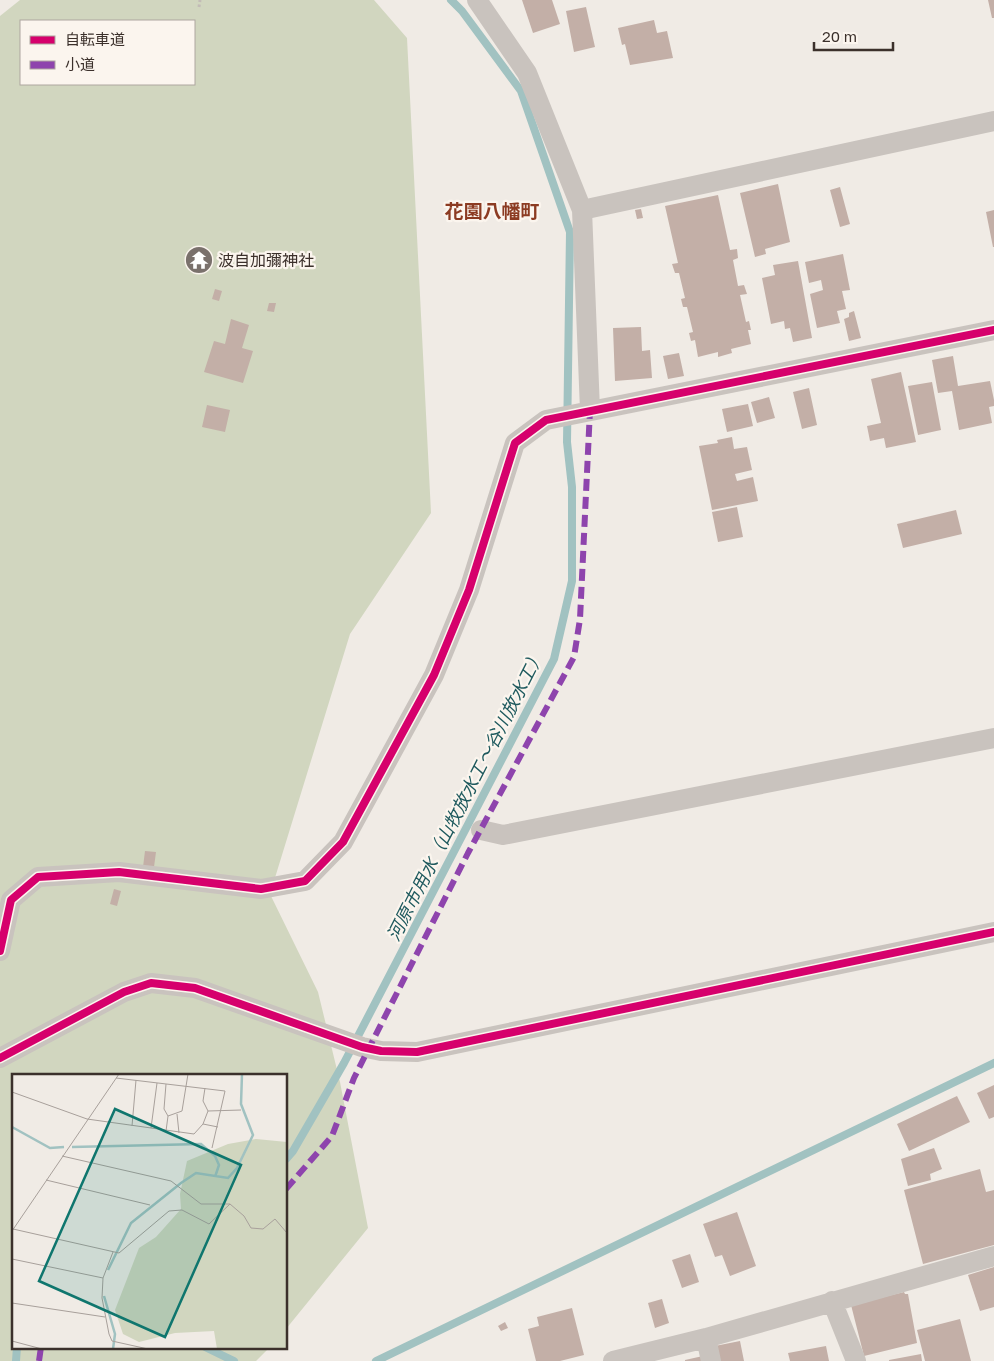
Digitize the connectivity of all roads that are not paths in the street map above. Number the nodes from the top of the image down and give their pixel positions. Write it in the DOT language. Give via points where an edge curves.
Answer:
graph roads {
  1 [pos="477,0"];
  2 [pos="994,121"];
  3 [pos="582,210"];
  4 [pos="994,330"];
  5 [pos="575,414"];
  6 [pos="994,738"];
  7 [pos="480,830"];
  8 [pos="994,932"];
  9 [pos="0,951"];
  10 [pos="0,1058"];
  11 [pos="994,1256"];
  12 [pos="832,1302"];
  13 [pos="706,1338"];
  14 [pos="613,1361"];
  15 [pos="711,1361"];
  16 [pos="856,1361"];
  1 -- 3 [label="street" via="527,73"];
  2 -- 3 [label="street"];
  3 -- 5 [label="street"];
  4 -- 5 [label="street"];
  5 -- 9 [label="street" via="546,420 515,443 469,590 434,675 343,842 305,880 261,889 119,872 38,877 11,900"];
  6 -- 7 [label="street" via="503,835"];
  8 -- 10 [label="street" via="417,1052 381,1051 354,1044 195,988 151,982 124,992"];
  11 -- 12 [label="street"];
  12 -- 13 [label="street"];
  12 -- 16 [label="street"];
  13 -- 14 [label="street"];
  13 -- 15 [label="street"];
}
